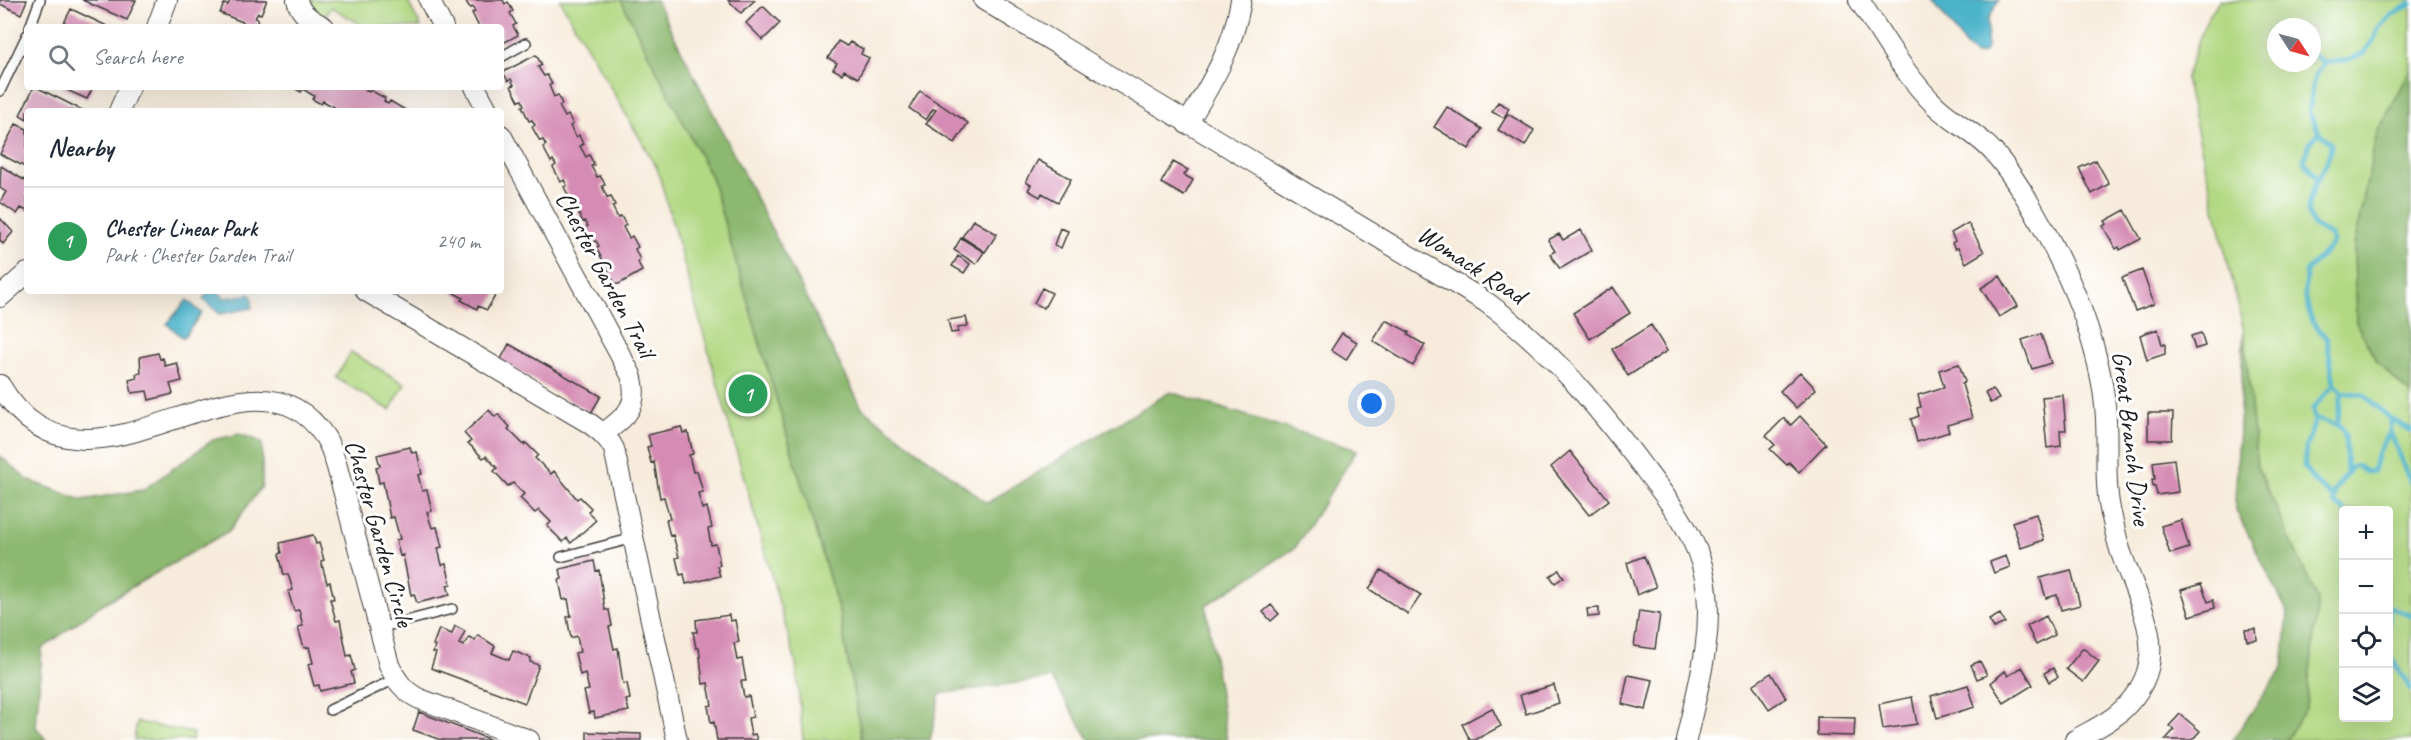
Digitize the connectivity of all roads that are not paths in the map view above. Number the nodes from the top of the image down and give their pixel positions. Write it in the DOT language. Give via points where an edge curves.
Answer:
graph roads {
  1 [pos="40,0"];
  2 [pos="167,0"];
  3 [pos="297,0"];
  4 [pos="429,0"];
  5 [pos="984,0"];
  6 [pos="1241,0"];
  7 [pos="1859,0"];
  8 [pos="31,24"];
  9 [pos="158,24"];
  10 [pos="319,24"];
  11 [pos="441,24"];
  12 [pos="24,41"];
  13 [pos="526,43"];
  14 [pos="504,55"];
  15 [pos="129,90"];
  16 [pos="478,90"];
  17 [pos="0,91"];
  18 [pos="120,108"];
  19 [pos="486,108"];
  20 [pos="1187,124"];
  21 [pos="504,141"];
  22 [pos="24,276"];
  23 [pos="371,294"];
  24 [pos="0,297"];
  25 [pos="0,385"];
  26 [pos="604,433"];
  27 [pos="634,538"];
  28 [pos="561,557"];
  29 [pos="452,609"];
  30 [pos="379,628"];
  31 [pos="395,679"];
  32 [pos="330,710"];
  33 [pos="529,740"];
  34 [pos="677,740"];
  35 [pos="1686,740"];
  36 [pos="2075,740"];
  1 -- 8 [label="lane"];
  2 -- 9 [label="street"];
  3 -- 10 [label="street" via="305,15"];
  4 -- 11 [label="street"];
  5 -- 20 [label="street, Womack Road"];
  6 -- 20 [label="street" via="1224,62"];
  7 -- 36 [label="street, Great Branch Drive" via="1923,92 1984,142 2008,171 2071,286 2089,332 2105,405 2109,504 2121,555 2147,622 2152,654 2143,687 2120,712"];
  12 -- 17 [label="lane"];
  13 -- 14 [label="lane"];
  15 -- 18 [label="street"];
  16 -- 19 [label="street"];
  20 -- 35 [label="street, Womack Road" via="1486,302 1537,343 1613,427 1678,514 1700,558 1705,578 1706,653"];
  21 -- 26 [label="street, Chester Garden Trail" via="631,375 635,388 633,403 619,423"];
  22 -- 24 [label="street"];
  23 -- 26 [label="street"];
  25 -- 30 [label="street, Chester Garden Circle" via="21,415 45,431 73,440 101,440 243,400 271,399 292,407 312,420 326,439 338,467"];
  26 -- 27 [label="street" via="614,448"];
  27 -- 28 [label="lane"];
  27 -- 34 [label="street"];
  29 -- 30 [label="lane"];
  30 -- 31 [label="street, Chester Garden Circle"];
  31 -- 32 [label="lane"];
  31 -- 33 [label="street" via="420,699"];
}
